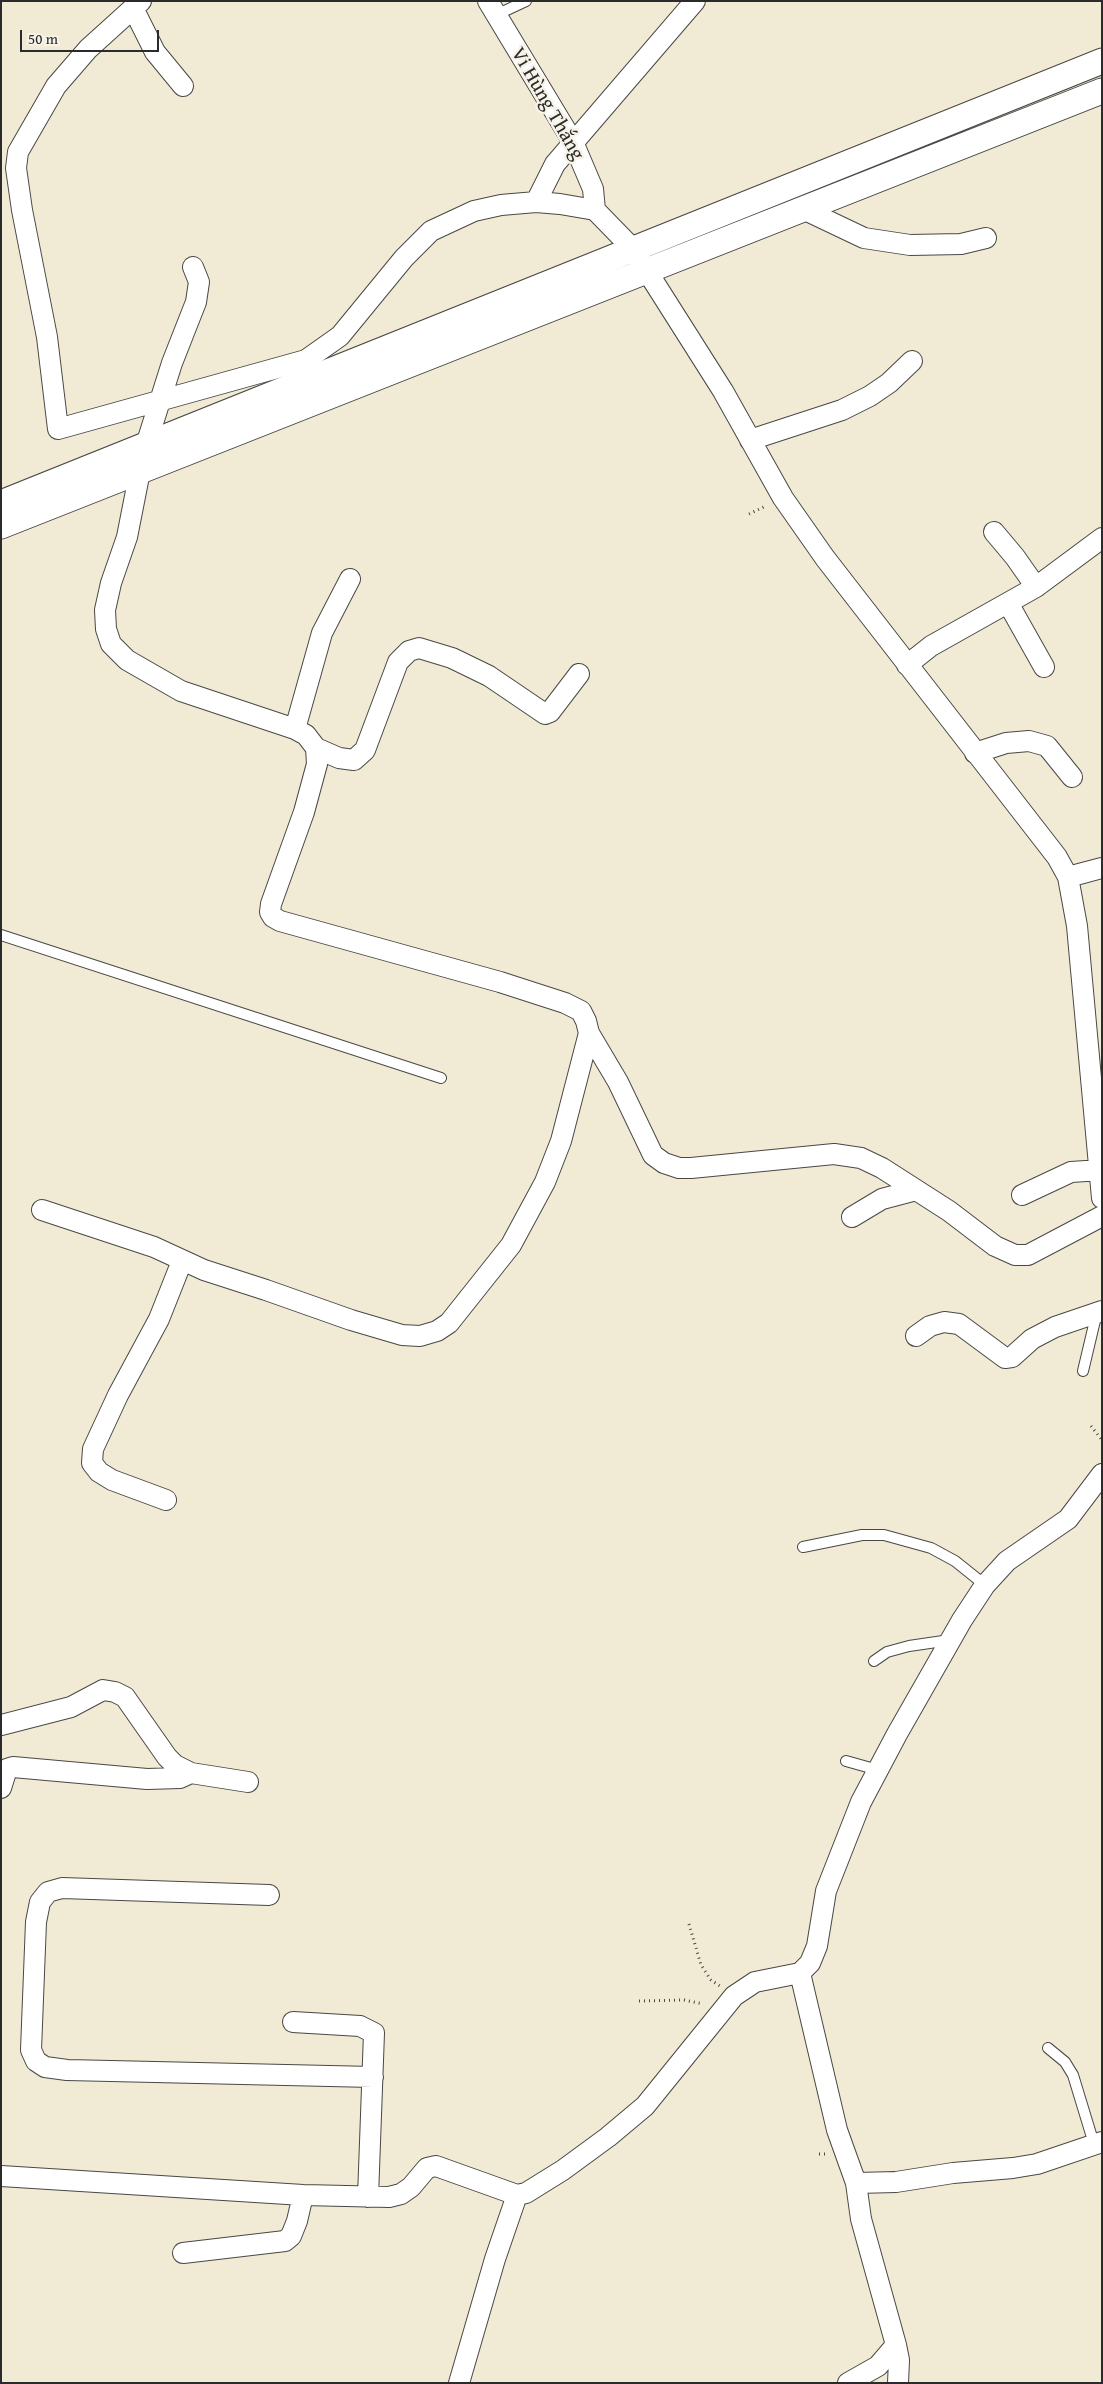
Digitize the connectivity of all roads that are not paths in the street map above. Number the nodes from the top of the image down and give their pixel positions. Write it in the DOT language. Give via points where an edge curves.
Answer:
graph roads {
  1 [pos="526,1"];
  2 [pos="689,3"];
  3 [pos="137,4"];
  4 [pos="492,8"];
  5 [pos="1102,60"];
  6 [pos="184,86"];
  7 [pos="1102,91"];
  8 [pos="573,142"];
  9 [pos="536,202"];
  10 [pos="803,209"];
  11 [pos="595,210"];
  12 [pos="986,238"];
  13 [pos="633,249"];
  14 [pos="193,267"];
  15 [pos="646,271"];
  16 [pos="912,361"];
  17 [pos="160,399"];
  18 [pos="750,440"];
  19 [pos="146,445"];
  20 [pos="140,471"];
  21 [pos="1,503"];
  22 [pos="1,526"];
  23 [pos="994,532"];
  24 [pos="1102,538"];
  25 [pos="350,578"];
  26 [pos="1036,588"];
  27 [pos="1008,603"];
  28 [pos="907,665"];
  29 [pos="1044,667"];
  30 [pos="579,674"];
  31 [pos="295,728"];
  32 [pos="316,748"];
  33 [pos="975,753"];
  34 [pos="1072,777"];
  35 [pos="1102,868"];
  36 [pos="1068,877"];
  37 [pos="1,935"];
  38 [pos="589,1033"];
  39 [pos="441,1078"];
  40 [pos="1100,1170"];
  41 [pos="916,1190"];
  42 [pos="1022,1195"];
  43 [pos="1102,1198"];
  44 [pos="42,1210"];
  45 [pos="1102,1216"];
  46 [pos="852,1217"];
  47 [pos="182,1261"];
  48 [pos="1100,1311"];
  49 [pos="916,1336"];
  50 [pos="1082,1371"];
  51 [pos="1102,1474"];
  52 [pos="166,1500"];
  53 [pos="804,1547"];
  54 [pos="985,1585"];
  55 [pos="950,1640"];
  56 [pos="874,1661"];
  57 [pos="1,1725"];
  58 [pos="846,1760"];
  59 [pos="878,1770"];
  60 [pos="191,1774"];
  61 [pos="248,1782"];
  62 [pos="1,1788"];
  63 [pos="269,1895"];
  64 [pos="800,1973"];
  65 [pos="293,2022"];
  66 [pos="1048,2048"];
  67 [pos="373,2077"];
  68 [pos="1098,2143"];
  69 [pos="1,2176"];
  70 [pos="856,2183"];
  71 [pos="303,2195"];
  72 [pos="517,2195"];
  73 [pos="368,2197"];
  74 [pos="183,2253"];
  75 [pos="896,2345"];
  76 [pos="459,2383"];
  77 [pos="848,2383"];
  78 [pos="898,2383"];
  1 -- 4 [label="lane"];
  2 -- 8 [label="street"];
  3 -- 6 [label="street" via="155,52"];
  3 -- 17 [label="street" via="88,49 56,86 18,152 16,168 48,337 58,429"];
  4 -- 8 [label="street, Vi Hùng Thắng"];
  5 -- 13 [label="street"];
  7 -- 10 [label="street"];
  8 -- 9 [label="street" via="554,164"];
  8 -- 11 [label="street, Vi Hùng Thắng" via="593,189"];
  9 -- 11 [label="street"];
  9 -- 17 [label="street" via="474,211 432,231 404,258 340,336 306,360"];
  10 -- 12 [label="street" via="864,238 919,244 961,244"];
  10 -- 15 [label="street"];
  11 -- 13 [label="street"];
  13 -- 15 [label="street"];
  13 -- 19 [label="street"];
  14 -- 17 [label="street" via="199,282 196,302"];
  15 -- 18 [label="street" via="723,391"];
  15 -- 20 [label="street"];
  16 -- 18 [label="street" via="889,383 842,410"];
  17 -- 19 [label="street"];
  18 -- 28 [label="street" via="783,498"];
  19 -- 21 [label="street"];
  20 -- 22 [label="street"];
  20 -- 31 [label="street" via="127,537 110,583 105,610 111,644 127,660 181,691"];
  23 -- 26 [label="street"];
  24 -- 26 [label="street"];
  25 -- 31 [label="street" via="322,634"];
  26 -- 27 [label="street"];
  27 -- 28 [label="street" via="931,646"];
  27 -- 29 [label="street"];
  28 -- 33 [label="street"];
  30 -- 32 [label="street" via="550,712 545,714 489,676 452,658 419,648 409,651 398,662 365,750 354,760 338,758"];
  31 -- 32 [label="street" via="306,735"];
  32 -- 38 [label="street" via="317,764 304,812 271,904 273,917 500,982 565,1004 580,1011"];
  33 -- 34 [label="street" via="1006,743 1029,741 1047,746"];
  33 -- 36 [label="street" via="1057,857"];
  35 -- 36 [label="street"];
  36 -- 40 [label="street" via="1077,926"];
  37 -- 39 [label="lane"];
  38 -- 41 [label="street" via="618,1082 654,1155 664,1163 691,1168 834,1154 861,1158"];
  38 -- 47 [label="street" via="561,1141 545,1182 511,1245 449,1323 437,1331 420,1336 402,1335"];
  40 -- 42 [label="street" via="1071,1172"];
  40 -- 43 [label="street"];
  41 -- 45 [label="street" via="995,1246 1015,1255 1028,1256"];
  41 -- 46 [label="street" via="882,1199"];
  44 -- 47 [label="street" via="154,1247"];
  47 -- 52 [label="street" via="159,1319 93,1449 92,1463 112,1480"];
  48 -- 49 [label="street" via="1055,1327 1032,1339 1012,1357 1005,1358 960,1324 944,1322 930,1326"];
  48 -- 50 [label="lane"];
  51 -- 54 [label="street" via="1068,1519 1007,1561"];
  53 -- 54 [label="lane" via="862,1535 884,1535 930,1548 955,1561"];
  54 -- 55 [label="street"];
  55 -- 56 [label="lane" via="908,1646 887,1652"];
  55 -- 59 [label="street"];
  57 -- 60 [label="street" via="71,1706 103,1690 115,1692 126,1698 167,1757"];
  58 -- 59 [label="lane"];
  59 -- 64 [label="street" via="861,1802 826,1891 817,1946 810,1963"];
  60 -- 61 [label="street"];
  60 -- 62 [label="street" via="180,1778 147,1779 13,1767 7,1769"];
  63 -- 67 [label="street" via="62,1888 48,1892 40,1902 36,1922 31,2050 36,2061 45,2067 67,2070"];
  64 -- 70 [label="street" via="837,2130"];
  64 -- 72 [label="street" via="755,1982 729,2002 645,2106 563,2170 526,2193"];
  65 -- 67 [label="street" via="368,2029 374,2033"];
  66 -- 68 [label="lane" via="1065,2062 1073,2075"];
  67 -- 73 [label="street"];
  68 -- 70 [label="street" via="1037,2164 1013,2168 896,2182"];
  69 -- 71 [label="street"];
  70 -- 75 [label="street" via="861,2219"];
  71 -- 73 [label="street"];
  71 -- 74 [label="street" via="297,2221 291,2236 285,2241"];
  72 -- 73 [label="street" via="436,2166 427,2168 412,2187 401,2194"];
  72 -- 76 [label="street"];
  75 -- 77 [label="street" via="878,2366"];
  75 -- 78 [label="street" via="900,2360"];
}
